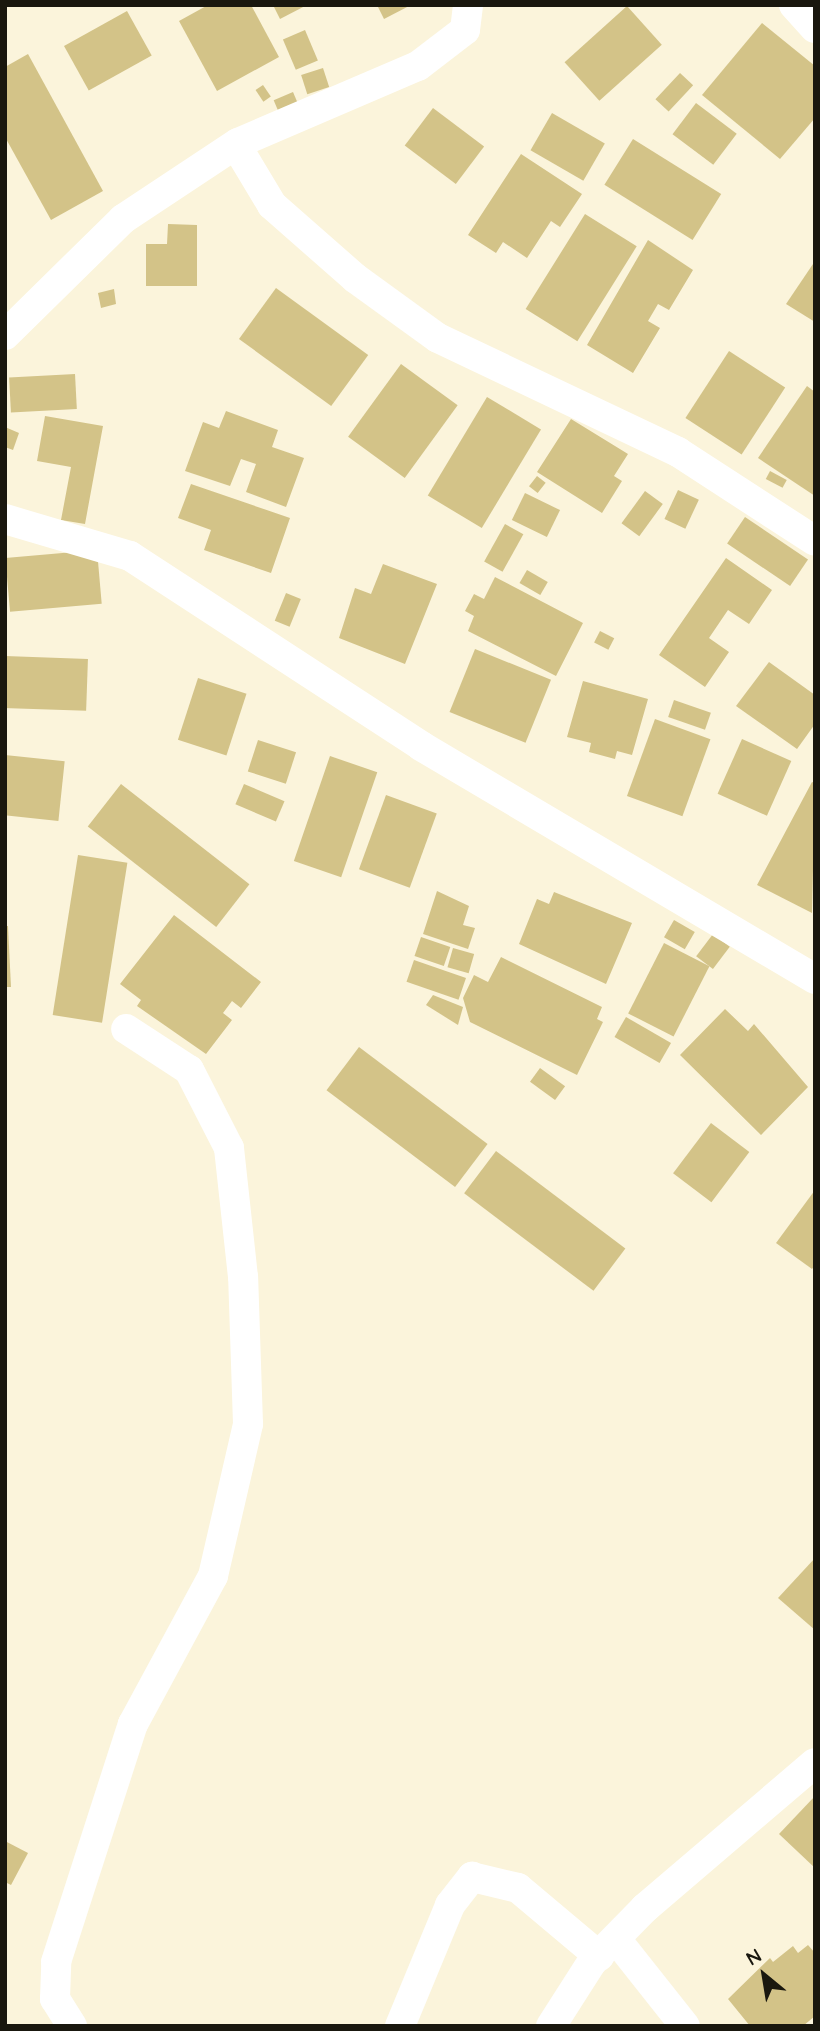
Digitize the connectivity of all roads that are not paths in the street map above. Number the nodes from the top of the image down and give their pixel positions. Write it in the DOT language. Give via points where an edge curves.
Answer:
graph roads {
  1 [pos="468,5"];
  2 [pos="794,5"];
  3 [pos="815,28"];
  4 [pos="236,145"];
  5 [pos="5,335"];
  6 [pos="5,519"];
  7 [pos="815,541"];
  8 [pos="815,979"];
  9 [pos="125,1029"];
  10 [pos="815,1763"];
  11 [pos="607,1947"];
  12 [pos="72,2026"];
  13 [pos="400,2026"];
  14 [pos="551,2026"];
  15 [pos="685,2026"];
  1 -- 4 [label="street" via="465,30 418,66"];
  2 -- 3 [label="street"];
  4 -- 5 [label="street" via="123,219"];
  4 -- 7 [label="street" via="272,205 355,278 438,338 678,452"];
  6 -- 8 [label="street" via="139,561 421,747"];
  9 -- 12 [label="street" via="189,1070 229,1148 243,1277 248,1424 213,1577 133,1724 56,1962 55,1999"];
  10 -- 11 [label="street"];
  11 -- 13 [label="street" via="517,1888 472,1877 450,1905"];
  11 -- 14 [label="street"];
  11 -- 15 [label="street"];
}
